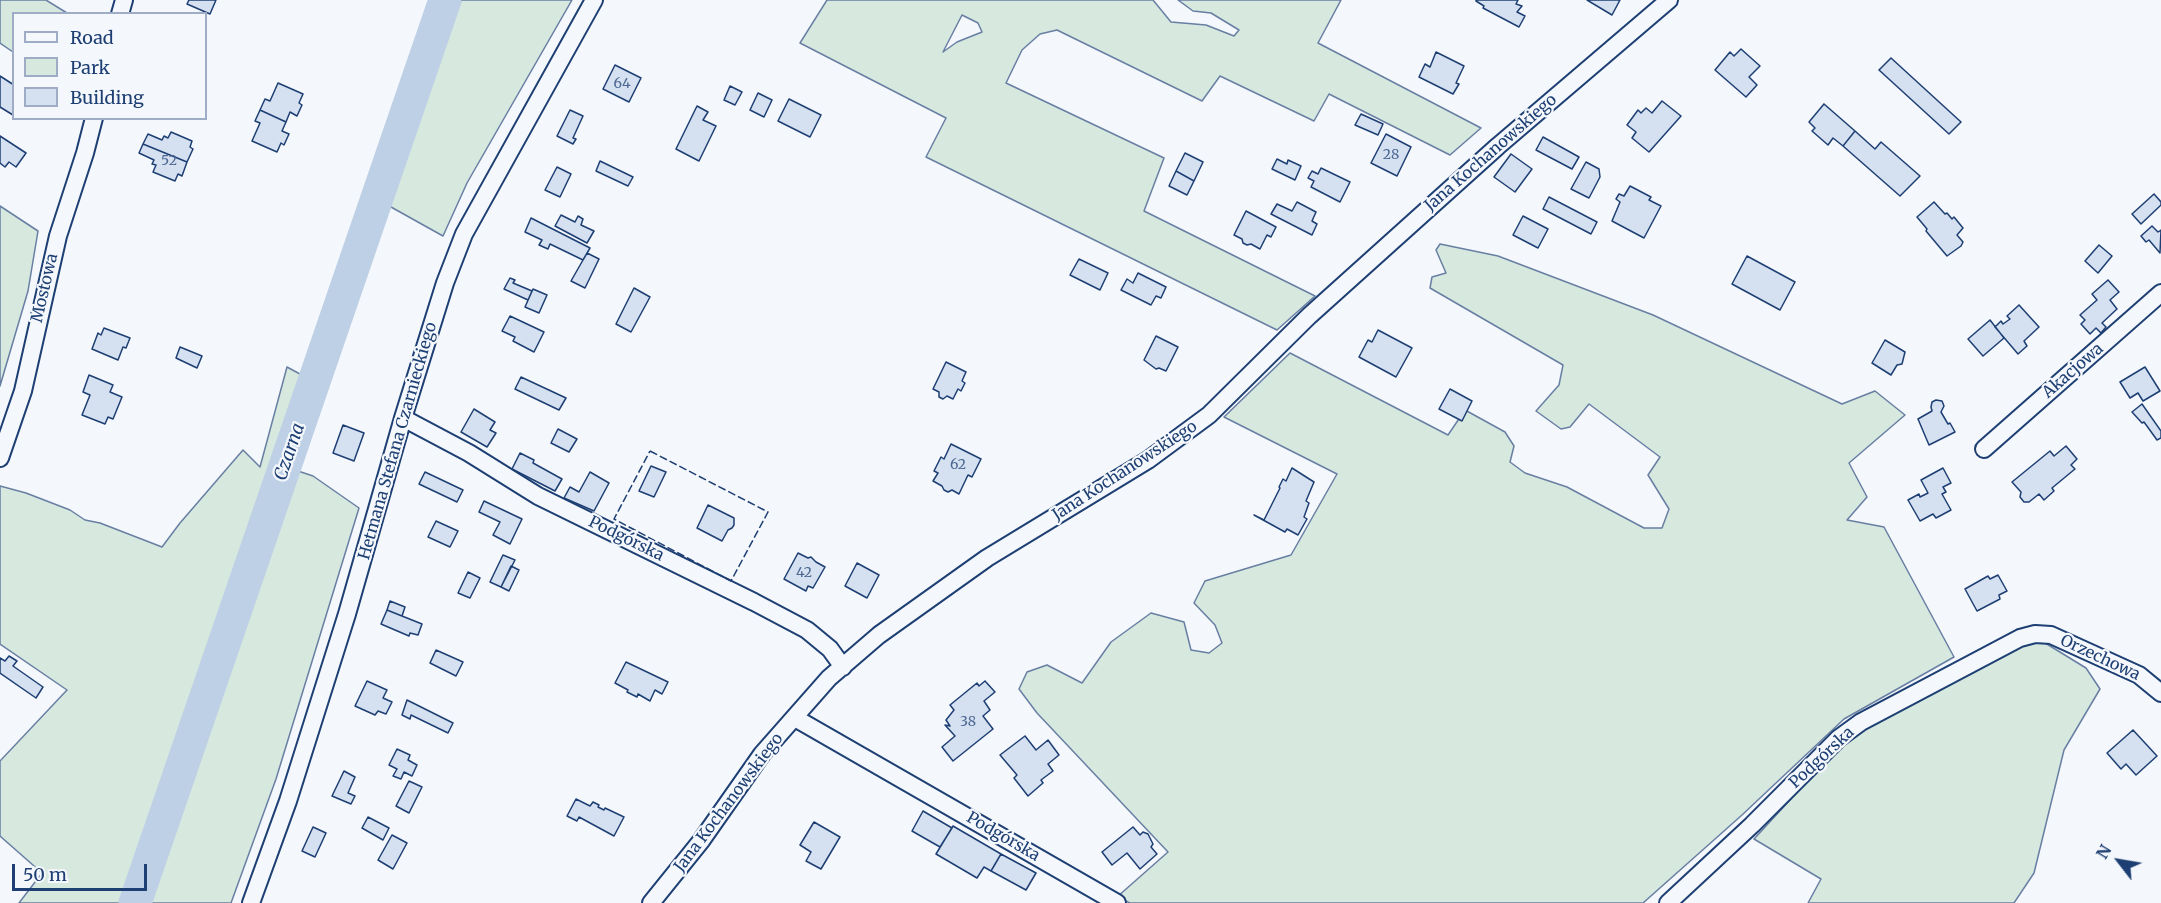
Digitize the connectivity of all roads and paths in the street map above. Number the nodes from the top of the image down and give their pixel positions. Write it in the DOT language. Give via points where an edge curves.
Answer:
graph roads {
  1 [pos="594,0"];
  2 [pos="1669,0"];
  3 [pos="93,120"];
  4 [pos="2161,293"];
  5 [pos="403,418"];
  6 [pos="1984,449"];
  7 [pos="0,459"];
  8 [pos="2035,634"];
  9 [pos="843,667"];
  10 [pos="2161,693"];
  11 [pos="795,718"];
  12 [pos="251,903"];
  13 [pos="651,903"];
  14 [pos="1117,903"];
  15 [pos="1668,903"];
  1 -- 5 [label="street, Hetmana Stefana Czarnieckiego" via="464,234"];
  2 -- 9 [label="street, Jana Kochanowskiego" via="1317,308 1209,416 1148,460 987,558 879,635"];
  3 -- 7 [label="street, Mostowa" via="58,236 23,391"];
  4 -- 6 [label="street, Akacjowa"];
  5 -- 9 [label="street, Podgórska" via="538,496 807,630 830,649"];
  5 -- 12 [label="street, Hetmana Stefana Czarnieckiego" via="347,614"];
  8 -- 10 [label="street, Orzechowa" via="2051,635 2139,675"];
  8 -- 15 [label="street, Podgórska" via="2003,645 1861,722 1839,738"];
  9 -- 11 [label="street, Jana Kochanowskiego"];
  11 -- 13 [label="street, Jana Kochanowskiego" via="762,754 701,841"];
  11 -- 14 [label="street, Podgórska"];
}
